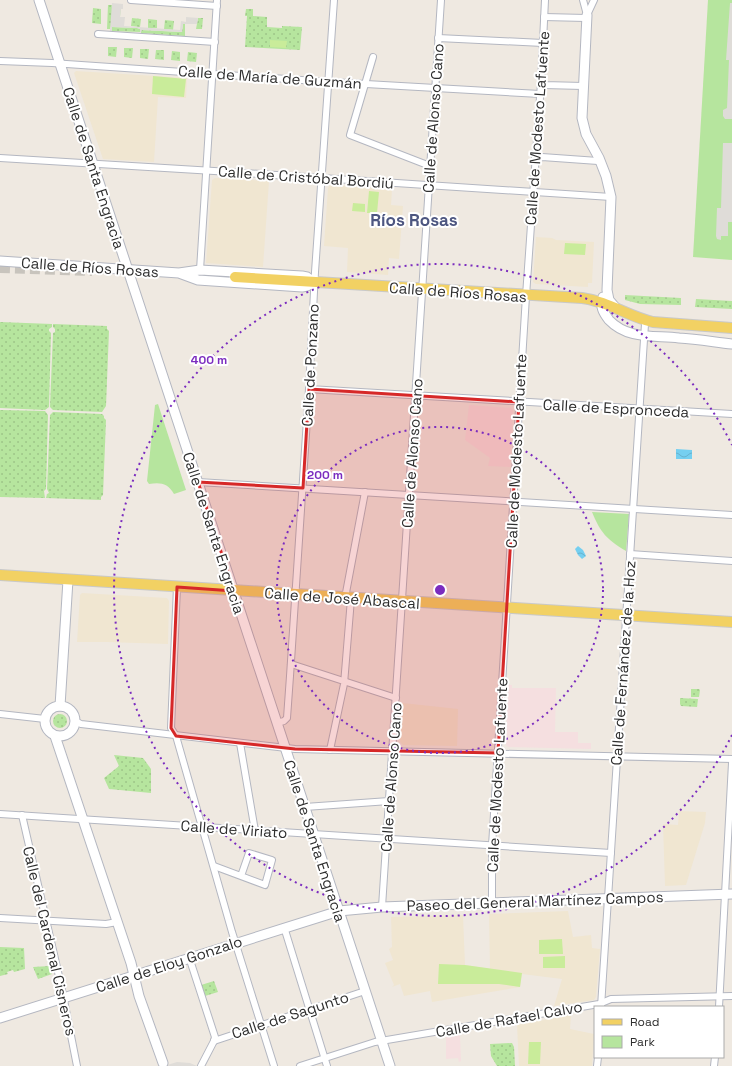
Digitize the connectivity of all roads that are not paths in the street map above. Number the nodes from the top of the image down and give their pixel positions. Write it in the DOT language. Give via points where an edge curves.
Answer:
graph roads {
  1 [pos="39,0"];
  2 [pos="131,0"];
  3 [pos="334,0"];
  4 [pos="441,0"];
  5 [pos="545,0"];
  6 [pos="592,2"];
  7 [pos="217,3"];
  8 [pos="585,8"];
  9 [pos="544,17"];
  10 [pos="98,34"];
  11 [pos="438,38"];
  12 [pos="215,42"];
  13 [pos="543,43"];
  14 [pos="373,56"];
  15 [pos="0,60"];
  16 [pos="60,63"];
  17 [pos="212,73"];
  18 [pos="328,81"];
  19 [pos="541,83"];
  20 [pos="365,84"];
  21 [pos="583,86"];
  22 [pos="435,88"];
  23 [pos="540,94"];
  24 [pos="0,158"];
  25 [pos="535,158"];
  26 [pos="600,160"];
  27 [pos="93,165"];
  28 [pos="430,166"];
  29 [pos="206,170"];
  30 [pos="322,179"];
  31 [pos="429,186"];
  32 [pos="533,192"];
  33 [pos="611,197"];
  34 [pos="0,261"];
  35 [pos="128,270"];
  36 [pos="200,270"];
  37 [pos="179,273"];
  38 [pos="235,277"];
  39 [pos="314,282"];
  40 [pos="607,285"];
  41 [pos="422,289"];
  42 [pos="526,296"];
  43 [pos="601,302"];
  44 [pos="615,307"];
  45 [pos="644,320"];
  46 [pos="732,328"];
  47 [pos="644,336"];
  48 [pos="732,344"];
  49 [pos="309,389"];
  50 [pos="415,396"];
  51 [pos="519,402"];
  52 [pos="640,409"];
  53 [pos="732,414"];
  54 [pos="198,482"];
  55 [pos="303,488"];
  56 [pos="365,492"];
  57 [pos="409,495"];
  58 [pos="513,502"];
  59 [pos="633,509"];
  60 [pos="732,515"];
  61 [pos="630,554"];
  62 [pos="732,561"];
  63 [pos="0,575"];
  64 [pos="68,580"];
  65 [pos="177,587"];
  66 [pos="234,591"];
  67 [pos="295,595"];
  68 [pos="348,598"];
  69 [pos="402,602"];
  70 [pos="507,608"];
  71 [pos="626,616"];
  72 [pos="732,622"];
  73 [pos="291,664"];
  74 [pos="344,681"];
  75 [pos="396,698"];
  76 [pos="60,706"];
  77 [pos="0,714"];
  78 [pos="45,719"];
  79 [pos="75,721"];
  80 [pos="277,723"];
  81 [pos="55,736"];
  82 [pos="176,736"];
  83 [pos="240,743"];
  84 [pos="285,748"];
  85 [pos="330,750"];
  86 [pos="392,751"];
  87 [pos="498,753"];
  88 [pos="617,756"];
  89 [pos="732,759"];
  90 [pos="732,763"];
  91 [pos="389,801"];
  92 [pos="305,806"];
  93 [pos="0,814"];
  94 [pos="22,815"];
  95 [pos="82,820"];
  96 [pos="202,827"];
  97 [pos="255,831"];
  98 [pos="314,835"];
  99 [pos="387,839"];
  100 [pos="492,846"];
  101 [pos="611,854"];
  102 [pos="214,866"];
  103 [pos="241,876"];
  104 [pos="728,895"];
  105 [pos="608,899"];
  106 [pos="492,902"];
  107 [pos="382,907"];
  108 [pos="339,910"];
  109 [pos="0,918"];
  110 [pos="46,920"];
  111 [pos="117,922"];
  112 [pos="284,927"];
  113 [pos="235,943"];
  114 [pos="189,957"];
  115 [pos="134,976"];
  116 [pos="365,991"];
  117 [pos="720,996"];
  118 [pos="732,996"];
  119 [pos="63,998"];
  120 [pos="601,1005"];
  121 [pos="594,1006"];
  122 [pos="719,1006"];
  123 [pos="309,1009"];
  124 [pos="0,1018"];
  125 [pos="260,1025"];
  126 [pos="382,1040"];
  127 [pos="214,1041"];
  128 [pos="325,1058"];
  129 [pos="163,1063"];
  130 [pos="77,1066"];
  131 [pos="202,1066"];
  132 [pos="274,1066"];
  133 [pos="300,1066"];
  134 [pos="327,1066"];
  135 [pos="390,1066"];
  1 -- 16 [label="street, Calle de Santa Engracia"];
  2 -- 7 [label="street"];
  3 -- 18 [label="street, Calle de Ponzano"];
  4 -- 11 [label="street, Calle de Alonso Cano"];
  5 -- 9 [label="street, Calle de Modesto Lafuente"];
  6 -- 8 [label="street"];
  7 -- 12 [label="street"];
  8 -- 9 [label="street"];
  8 -- 21 [label="street"];
  9 -- 13 [label="street, Calle de Modesto Lafuente"];
  10 -- 12 [label="street"];
  11 -- 13 [label="street"];
  11 -- 22 [label="street, Calle de Alonso Cano"];
  12 -- 17 [label="street"];
  13 -- 19 [label="street, Calle de Modesto Lafuente"];
  14 -- 20 [label="street"];
  15 -- 16 [label="street, Calle de María de Guzmán"];
  16 -- 17 [label="street, Calle de María de Guzmán"];
  16 -- 27 [label="street, Calle de Santa Engracia"];
  17 -- 18 [label="street, Calle de María de Guzmán"];
  17 -- 29 [label="street"];
  18 -- 20 [label="street, Calle de María de Guzmán"];
  18 -- 30 [label="street, Calle de Ponzano"];
  19 -- 21 [label="street"];
  19 -- 23 [label="street, Calle de Modesto Lafuente"];
  20 -- 22 [label="street, Calle de María de Guzmán"];
  20 -- 28 [label="street" via="350,135"];
  21 -- 26 [label="street" via="583,123"];
  22 -- 23 [label="street, Calle de María de Guzmán"];
  22 -- 28 [label="street, Calle de Alonso Cano"];
  23 -- 25 [label="street, Calle de Modesto Lafuente"];
  24 -- 27 [label="street, Calle de Cristóbal Bordiú"];
  25 -- 26 [label="street"];
  25 -- 32 [label="street, Calle de Modesto Lafuente"];
  26 -- 33 [label="street"];
  27 -- 29 [label="street, Calle de Cristóbal Bordiú"];
  27 -- 35 [label="street, Calle de Santa Engracia"];
  28 -- 31 [label="street, Calle de Alonso Cano"];
  29 -- 30 [label="street, Calle de Cristóbal Bordiú"];
  29 -- 36 [label="street"];
  30 -- 31 [label="street, Calle de Cristóbal Bordiú"];
  30 -- 39 [label="street, Calle de Ponzano"];
  31 -- 32 [label="street, Calle de Cristóbal Bordiú"];
  31 -- 41 [label="street, Calle de Alonso Cano"];
  32 -- 33 [label="street, Calle de Cristóbal Bordiú"];
  32 -- 42 [label="street, Calle de Modesto Lafuente"];
  33 -- 40 [label="street"];
  34 -- 35 [label="street, Calle de Ríos Rosas"];
  35 -- 37 [label="street, Calle de Ríos Rosas"];
  35 -- 54 [label="street, Calle de Santa Engracia"];
  36 -- 37 [label="street, Calle de Ríos Rosas"];
  36 -- 39 [label="street, Calle de Ríos Rosas" via="302,276"];
  37 -- 39 [label="street, Calle de Ríos Rosas" via="200,280 302,287"];
  38 -- 39 [label="main road, Calle de Ríos Rosas"];
  39 -- 41 [label="main road, Calle de Ríos Rosas"];
  39 -- 49 [label="street, Calle de Ponzano"];
  40 -- 43 [label="street"];
  40 -- 44 [label="street" via="607,295"];
  41 -- 42 [label="main road, Calle de Ríos Rosas"];
  41 -- 50 [label="street, Calle de Alonso Cano"];
  42 -- 43 [label="main road, Calle de Ríos Rosas" via="582,298"];
  42 -- 51 [label="street, Calle de Modesto Lafuente"];
  43 -- 44 [label="main road, Calle de Ríos Rosas"];
  43 -- 47 [label="street" via="605,314 619,328"];
  44 -- 45 [label="main road, Calle de Ríos Rosas"];
  45 -- 46 [label="main road, Calle de Ríos Rosas"];
  45 -- 47 [label="street, Calle de Fernández de la Hoz"];
  47 -- 48 [label="street" via="678,337"];
  47 -- 52 [label="street, Calle de Fernández de la Hoz"];
  49 -- 50 [label="street, Calle de Espronceda"];
  49 -- 55 [label="street, Calle de Ponzano"];
  50 -- 51 [label="street, Calle de Espronceda"];
  50 -- 57 [label="street, Calle de Alonso Cano"];
  51 -- 52 [label="street, Calle de Espronceda"];
  51 -- 58 [label="street, Calle de Modesto Lafuente"];
  52 -- 53 [label="street, Calle de Espronceda"];
  52 -- 59 [label="street, Calle de Fernández de la Hoz"];
  54 -- 55 [label="street"];
  54 -- 66 [label="street, Calle de Santa Engracia"];
  55 -- 56 [label="street"];
  55 -- 67 [label="street, Calle de Ponzano"];
  56 -- 57 [label="street"];
  56 -- 68 [label="street"];
  57 -- 58 [label="street"];
  57 -- 69 [label="street, Calle de Alonso Cano"];
  58 -- 59 [label="street"];
  58 -- 70 [label="street, Calle de Modesto Lafuente"];
  59 -- 60 [label="street"];
  59 -- 61 [label="street, Calle de Fernández de la Hoz"];
  61 -- 62 [label="street"];
  61 -- 71 [label="street, Calle de Fernández de la Hoz"];
  63 -- 64 [label="main road, Calle de José Abascal"];
  64 -- 65 [label="main road, Calle de José Abascal"];
  64 -- 76 [label="street"];
  65 -- 66 [label="main road, Calle de José Abascal"];
  65 -- 82 [label="street" via="171,728"];
  66 -- 67 [label="main road, Calle de José Abascal"];
  66 -- 80 [label="street, Calle de Santa Engracia"];
  67 -- 68 [label="main road, Calle de José Abascal"];
  67 -- 73 [label="street, Calle de Ponzano"];
  68 -- 69 [label="main road, Calle de José Abascal"];
  68 -- 74 [label="street"];
  69 -- 70 [label="main road, Calle de José Abascal"];
  69 -- 75 [label="street, Calle de Alonso Cano"];
  70 -- 71 [label="main road, Calle de José Abascal"];
  70 -- 87 [label="street, Calle de Modesto Lafuente"];
  71 -- 72 [label="main road, Calle de José Abascal"];
  71 -- 88 [label="street, Calle de Fernández de la Hoz"];
  73 -- 74 [label="street"];
  73 -- 80 [label="street, Calle de Ponzano" via="287,716 285,720"];
  74 -- 75 [label="street"];
  74 -- 85 [label="street"];
  75 -- 86 [label="street, Calle de Alonso Cano"];
  76 -- 78 [label="street" via="50,710"];
  76 -- 79 [label="street" via="72,713"];
  77 -- 78 [label="street"];
  78 -- 81 [label="street" via="47,729"];
  79 -- 81 [label="street" via="73,728 66,735"];
  79 -- 82 [label="street" via="81,724"];
  80 -- 84 [label="street, Calle de Santa Engracia"];
  81 -- 95 [label="street"];
  82 -- 83 [label="street"];
  82 -- 96 [label="street"];
  83 -- 84 [label="street"];
  83 -- 97 [label="street"];
  84 -- 85 [label="street"];
  84 -- 92 [label="street, Calle de Santa Engracia"];
  85 -- 86 [label="street"];
  86 -- 87 [label="street"];
  86 -- 91 [label="street, Calle de Alonso Cano"];
  87 -- 88 [label="street"];
  87 -- 100 [label="street, Calle de Modesto Lafuente"];
  88 -- 89 [label="street"];
  88 -- 101 [label="street, Calle de Fernández de la Hoz"];
  90 -- 104 [label="street"];
  91 -- 92 [label="street"];
  91 -- 99 [label="street, Calle de Alonso Cano"];
  92 -- 98 [label="street, Calle de Santa Engracia"];
  93 -- 94 [label="street, Calle de Viriato"];
  94 -- 95 [label="street, Calle de Viriato"];
  94 -- 110 [label="street, Calle del Cardenal Cisneros"];
  95 -- 96 [label="street, Calle de Viriato"];
  95 -- 111 [label="street"];
  96 -- 97 [label="street, Calle de Viriato"];
  96 -- 102 [label="street"];
  97 -- 98 [label="street, Calle de Viriato"];
  98 -- 99 [label="street, Calle de Viriato"];
  98 -- 108 [label="street, Calle de Santa Engracia"];
  99 -- 100 [label="street, Calle de Viriato"];
  99 -- 107 [label="street, Calle de Alonso Cano"];
  100 -- 101 [label="street, Calle de Viriato"];
  100 -- 106 [label="street, Calle de Modesto Lafuente"];
  101 -- 105 [label="street, Calle de Fernández de la Hoz"];
  102 -- 103 [label="street"];
  102 -- 113 [label="street"];
  103 -- 103 [label="street" via="249,853 272,860 265,885"];
  104 -- 105 [label="street, Paseo del General Martínez Campos"];
  104 -- 117 [label="street"];
  105 -- 106 [label="street, Paseo del General Martínez Campos"];
  105 -- 120 [label="street, Calle de Fernández de la Hoz"];
  106 -- 107 [label="street, Paseo del General Martínez Campos"];
  107 -- 108 [label="street, Paseo del General Martínez Campos"];
  108 -- 112 [label="street, Calle de Eloy Gonzalo"];
  108 -- 116 [label="street, Calle de Santa Engracia"];
  109 -- 110 [label="street"];
  110 -- 111 [label="street" via="106,924"];
  110 -- 119 [label="street, Calle del Cardenal Cisneros"];
  111 -- 115 [label="street"];
  112 -- 113 [label="street, Calle de Eloy Gonzalo"];
  112 -- 123 [label="street"];
  113 -- 114 [label="street, Calle de Eloy Gonzalo"];
  113 -- 125 [label="street"];
  114 -- 115 [label="street, Calle de Eloy Gonzalo"];
  114 -- 127 [label="street" via="215,1037"];
  115 -- 119 [label="street, Calle de Eloy Gonzalo"];
  115 -- 129 [label="street"];
  116 -- 123 [label="street, Calle de Sagunto"];
  116 -- 126 [label="street, Calle de Santa Engracia"];
  117 -- 118 [label="street, Calle de Rafael Calvo"];
  117 -- 120 [label="street, Calle de Rafael Calvo" via="611,999"];
  117 -- 122 [label="street"];
  119 -- 124 [label="street, Calle de Eloy Gonzalo"];
  119 -- 130 [label="street, Calle del Cardenal Cisneros"];
  121 -- 126 [label="street, Calle de Rafael Calvo"];
  123 -- 125 [label="street, Calle de Sagunto"];
  123 -- 128 [label="street"];
  125 -- 127 [label="street, Calle de Sagunto"];
  125 -- 132 [label="street"];
  126 -- 128 [label="street, Calle de Rafael Calvo"];
  126 -- 135 [label="street, Calle de Santa Engracia"];
  127 -- 131 [label="street"];
  128 -- 133 [label="street, Calle de Rafael Calvo"];
  128 -- 134 [label="street"];
}
